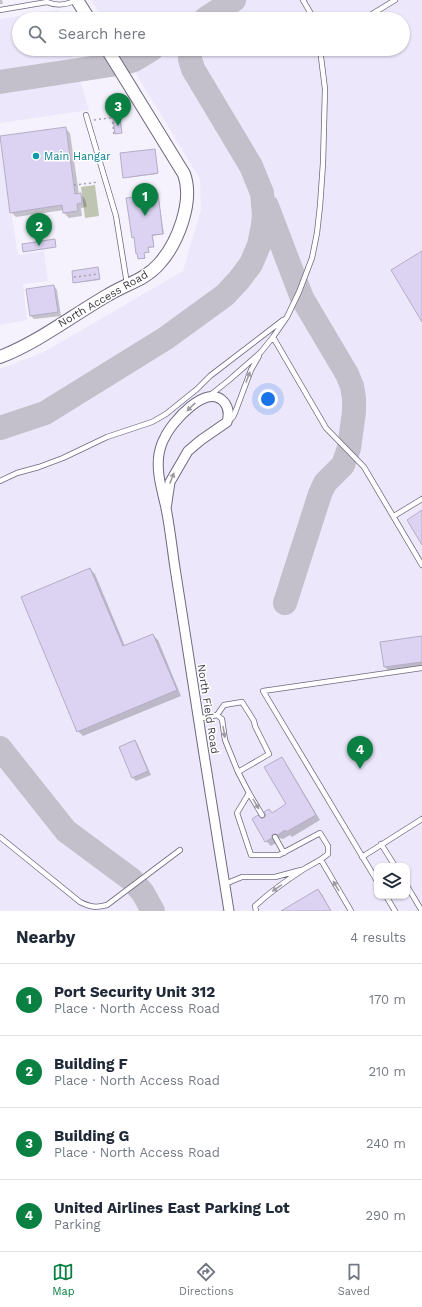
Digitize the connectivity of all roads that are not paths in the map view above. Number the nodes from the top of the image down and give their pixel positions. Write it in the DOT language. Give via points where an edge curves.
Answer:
graph roads {
  1 [pos="76,0"];
  2 [pos="303,0"];
  3 [pos="395,0"];
  4 [pos="47,1"];
  5 [pos="0,10"];
  6 [pos="84,12"];
  7 [pos="310,12"];
  8 [pos="375,12"];
  9 [pos="111,56"];
  10 [pos="321,56"];
  11 [pos="86,118"];
  12 [pos="127,285"];
  13 [pos="286,318"];
  14 [pos="273,337"];
  15 [pos="261,352"];
  16 [pos="0,357"];
  17 [pos="208,396"];
  18 [pos="227,422"];
  19 [pos="0,481"];
  20 [pos="422,499"];
  21 [pos="166,509"];
  22 [pos="394,516"];
  23 [pos="422,565"];
  24 [pos="422,668"];
  25 [pos="217,715"];
  26 [pos="197,719"];
  27 [pos="238,772"];
  28 [pos="249,793"];
  29 [pos="262,816"];
  30 [pos="422,819"];
  31 [pos="0,837"];
  32 [pos="275,837"];
  33 [pos="382,844"];
  34 [pos="180,850"];
  35 [pos="284,852"];
  36 [pos="362,856"];
  37 [pos="321,860"];
  38 [pos="393,863"];
  39 [pos="304,869"];
  40 [pos="374,876"];
  41 [pos="225,884"];
  42 [pos="410,891"];
  43 [pos="388,899"];
  44 [pos="229,911"];
  45 [pos="256,911"];
  46 [pos="351,911"];
  47 [pos="395,911"];
  48 [pos="422,911"];
  1 -- 4 [label="lane" via="54,5"];
  1 -- 6 [label="street"];
  2 -- 7 [label="lane"];
  3 -- 8 [label="lane"];
  4 -- 5 [label="lane"];
  9 -- 12 [label="street, North Access Road" via="184,174 188,190 182,222 170,250 145,277"];
  10 -- 13 [label="lane" via="325,89 318,233 304,280"];
  11 -- 12 [label="lane" via="116,216"];
  12 -- 16 [label="street, North Access Road" via="31,342"];
  13 -- 14 [label="lane"];
  13 -- 19 [label="lane" via="210,376 166,414 152,422 107,437 63,458"];
  14 -- 15 [label="lane"];
  14 -- 22 [label="lane" via="326,428 364,467"];
  15 -- 17 [label="lane"];
  18 -- 15 [label="lane, one-way" via="233,417 251,370"];
  17 -- 18 [label="street" via="218,397 226,404 229,411"];
  17 -- 21 [label="street, North Field Road, one-way" via="196,402 174,423 165,437 159,454 159,474"];
  21 -- 18 [label="street, North Field Road, one-way" via="170,482 188,451"];
  20 -- 22 [label="lane"];
  21 -- 26 [label="street, North Field Road"];
  22 -- 23 [label="lane"];
  24 -- 36 [label="lane" via="263,691"];
  25 -- 26 [label="lane"];
  25 -- 27 [label="lane, one-way" via="222,719 225,740"];
  25 -- 27 [label="lane" via="224,705 242,702 269,754"];
  26 -- 41 [label="street, North Field Road"];
  27 -- 28 [label="lane"];
  28 -- 29 [label="lane, one-way"];
  28 -- 35 [label="lane" via="237,813 251,855"];
  30 -- 33 [label="lane"];
  31 -- 34 [label="lane" via="80,902 91,907 107,905"];
  32 -- 35 [label="lane"];
  33 -- 36 [label="lane"];
  33 -- 38 [label="lane"];
  35 -- 37 [label="lane" via="320,833 328,846 328,854"];
  36 -- 40 [label="lane"];
  37 -- 39 [label="lane"];
  46 -- 37 [label="lane, one-way"];
  39 -- 41 [label="lane" via="275,877 242,877"];
  39 -- 45 [label="lane, one-way" via="260,901 255,906"];
  41 -- 44 [label="street, North Field Road"];
  42 -- 48 [label="lane"];
  43 -- 47 [label="lane"];
}
